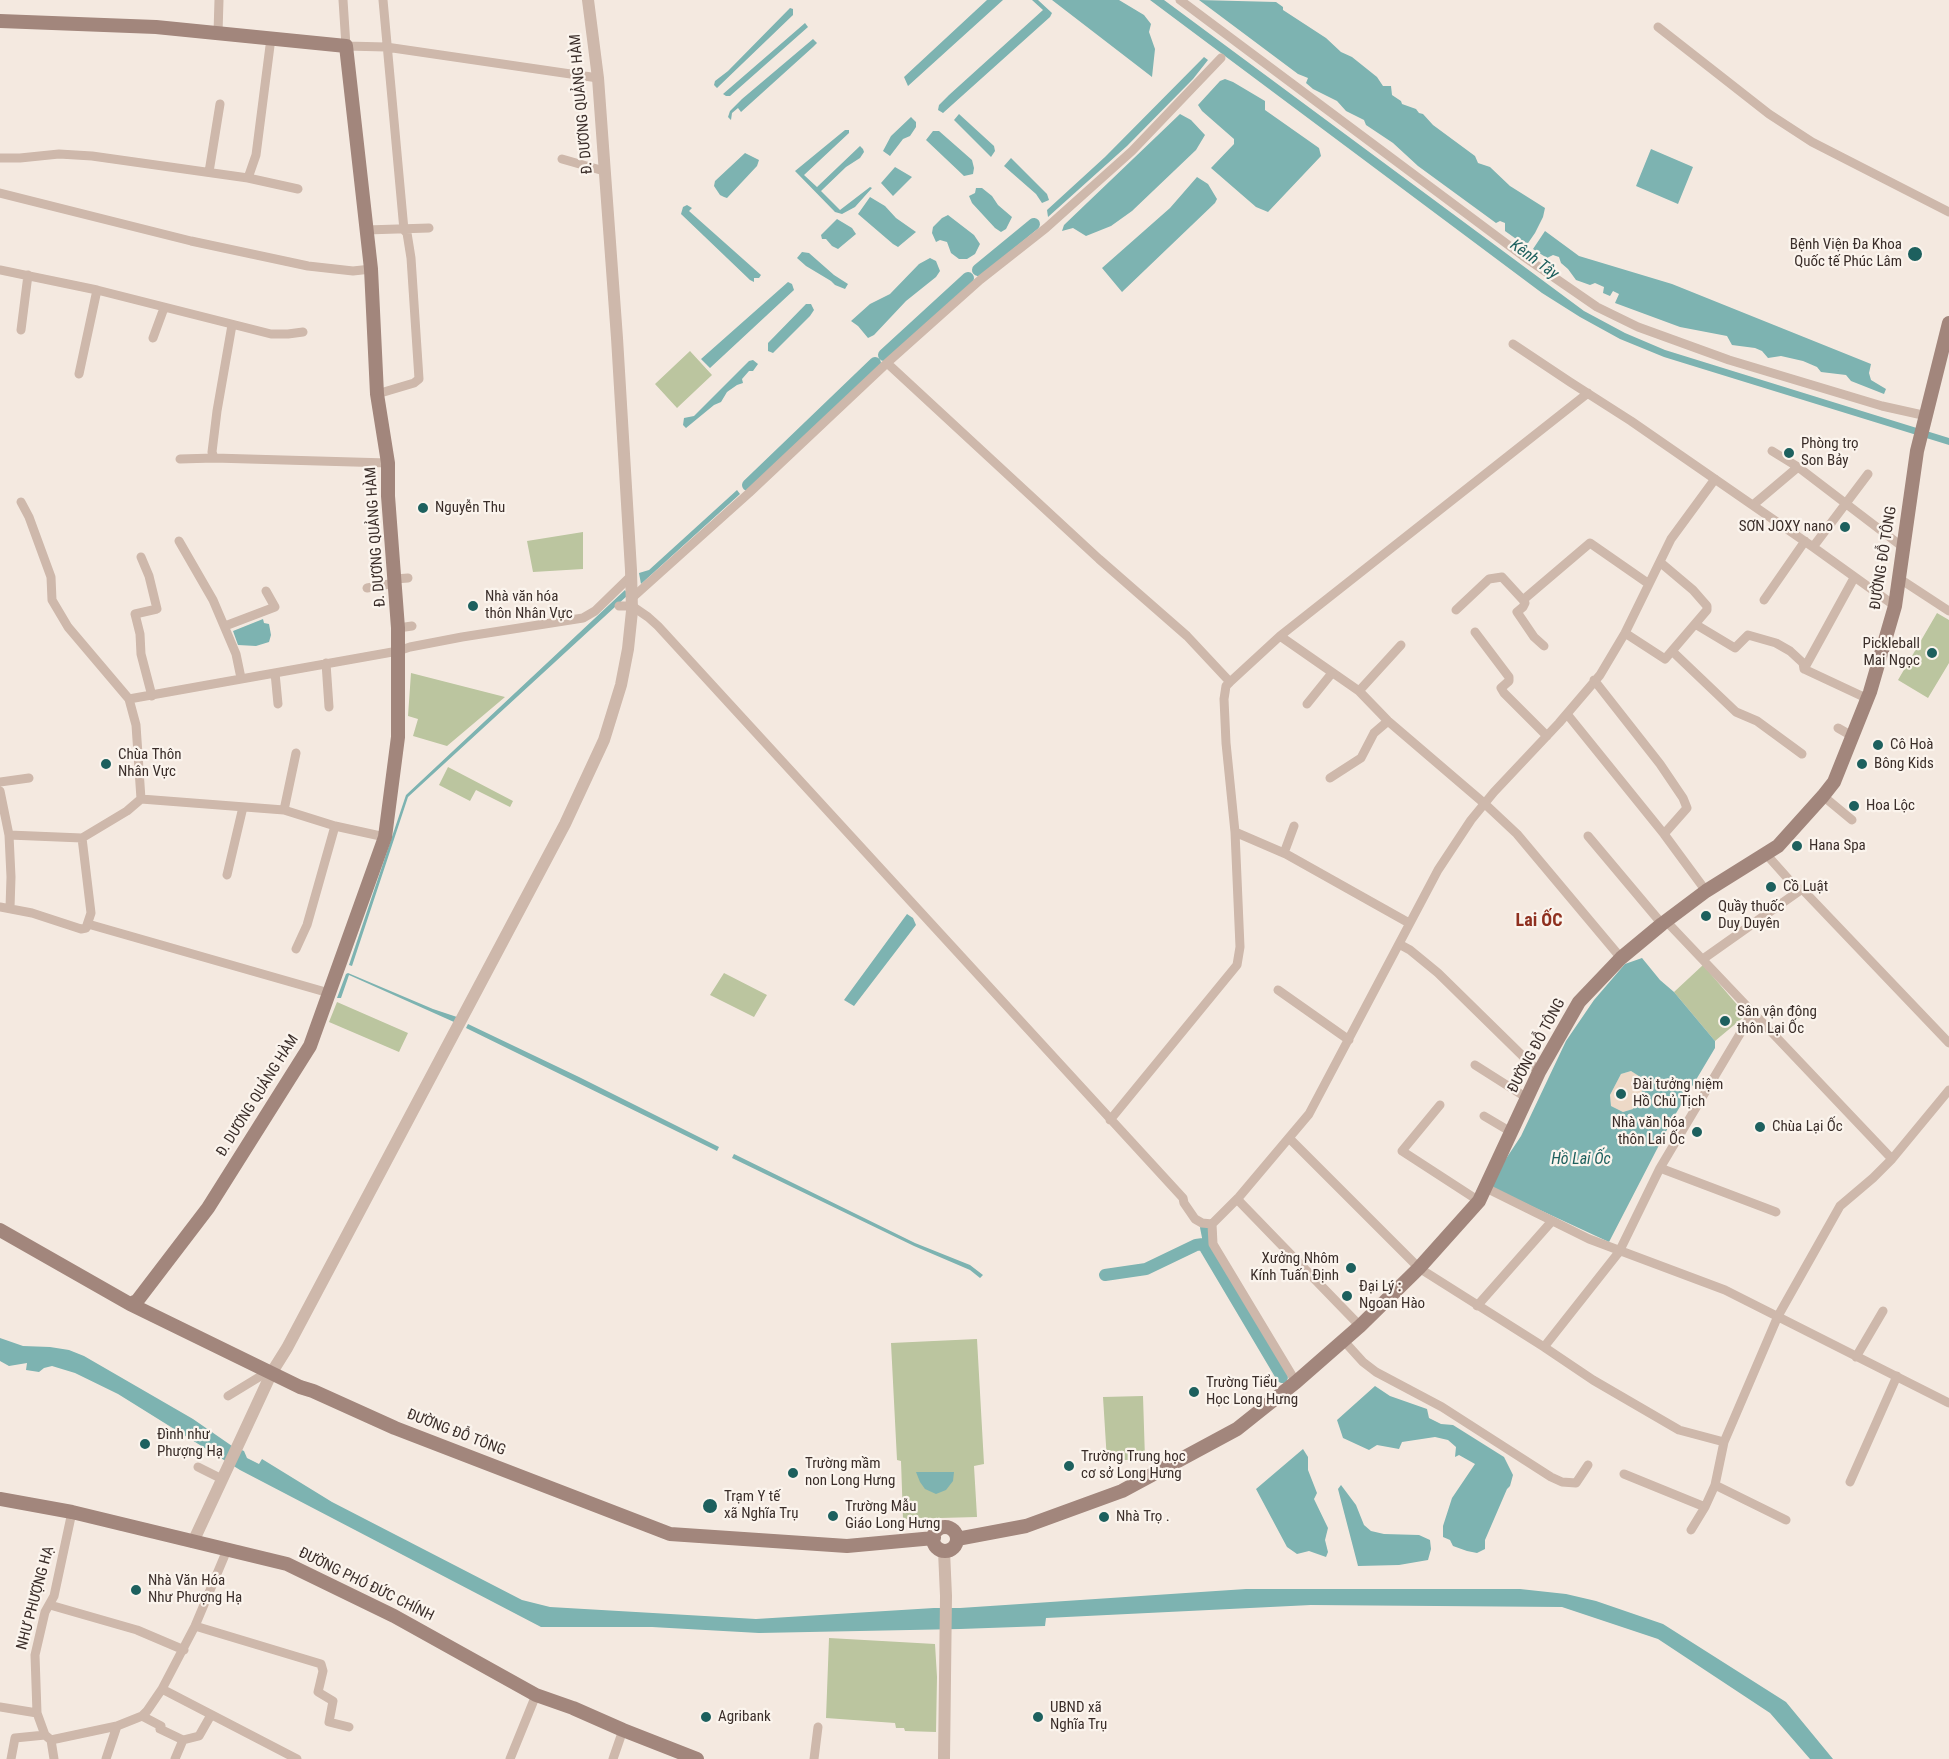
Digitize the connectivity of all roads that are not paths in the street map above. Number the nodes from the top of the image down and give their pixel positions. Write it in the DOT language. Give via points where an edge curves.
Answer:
graph roads {
  1 [pos="219,0"];
  2 [pos="343,0"];
  3 [pos="383,0"];
  4 [pos="588,0"];
  5 [pos="1180,0"];
  6 [pos="0,21"];
  7 [pos="1658,27"];
  8 [pos="218,33"];
  9 [pos="270,38"];
  10 [pos="346,46"];
  11 [pos="386,47"];
  12 [pos="1221,58"];
  13 [pos="598,78"];
  14 [pos="220,104"];
  15 [pos="0,158"];
  16 [pos="562,159"];
  17 [pos="604,171"];
  18 [pos="209,172"];
  19 [pos="248,178"];
  20 [pos="298,189"];
  21 [pos="0,193"];
  22 [pos="1949,212"];
  23 [pos="429,228"];
  24 [pos="366,230"];
  25 [pos="404,230"];
  26 [pos="371,269"];
  27 [pos="0,270"];
  28 [pos="28,275"];
  29 [pos="97,290"];
  30 [pos="164,308"];
  31 [pos="1949,323"];
  32 [pos="232,325"];
  33 [pos="21,330"];
  34 [pos="303,332"];
  35 [pos="153,338"];
  36 [pos="1513,344"];
  37 [pos="887,363"];
  38 [pos="79,374"];
  39 [pos="1588,393"];
  40 [pos="376,394"];
  41 [pos="1926,417"];
  42 [pos="1772,451"];
  43 [pos="214,458"];
  44 [pos="180,459"];
  45 [pos="388,463"];
  46 [pos="1798,467"];
  47 [pos="1868,474"];
  48 [pos="1715,479"];
  49 [pos="21,502"];
  50 [pos="1847,503"];
  51 [pos="1753,505"];
  52 [pos="179,541"];
  53 [pos="1805,541"];
  54 [pos="1813,547"];
  55 [pos="1904,548"];
  56 [pos="141,557"];
  57 [pos="1661,563"];
  58 [pos="632,575"];
  59 [pos="1854,578"];
  60 [pos="1900,579"];
  61 [pos="400,580"];
  62 [pos="1649,584"];
  63 [pos="367,588"];
  64 [pos="266,591"];
  65 [pos="1523,600"];
  66 [pos="1764,600"];
  67 [pos="628,603"];
  68 [pos="1895,606"];
  69 [pos="1456,609"];
  70 [pos="1949,611"];
  71 [pos="1695,624"];
  72 [pos="225,626"];
  73 [pos="1475,632"];
  74 [pos="1625,633"];
  75 [pos="1280,636"];
  76 [pos="1401,645"];
  77 [pos="1544,646"];
  78 [pos="398,651"];
  79 [pos="1672,651"];
  80 [pos="326,663"];
  81 [pos="1804,669"];
  82 [pos="275,673"];
  83 [pos="1332,673"];
  84 [pos="241,678"];
  85 [pos="1594,680"];
  86 [pos="1230,682"];
  87 [pos="1359,691"];
  88 [pos="152,696"];
  89 [pos="1866,698"];
  90 [pos="129,699"];
  91 [pos="278,704"];
  92 [pos="1307,704"];
  93 [pos="329,707"];
  94 [pos="1567,714"];
  95 [pos="1388,721"];
  96 [pos="1838,728"];
  97 [pos="1547,736"];
  98 [pos="1852,736"];
  99 [pos="296,753"];
  100 [pos="1802,754"];
  101 [pos="30,778"];
  102 [pos="1330,778"];
  103 [pos="0,782"];
  104 [pos="0,791"];
  105 [pos="1823,796"];
  106 [pos="141,799"];
  107 [pos="1485,804"];
  108 [pos="243,807"];
  109 [pos="284,810"];
  110 [pos="1852,820"];
  111 [pos="335,826"];
  112 [pos="1294,826"];
  113 [pos="1235,832"];
  114 [pos="1664,834"];
  115 [pos="9,835"];
  116 [pos="385,837"];
  117 [pos="1588,837"];
  118 [pos="82,838"];
  119 [pos="1284,854"];
  120 [pos="1766,854"];
  121 [pos="227,875"];
  122 [pos="1706,891"];
  123 [pos="1799,891"];
  124 [pos="5,907"];
  125 [pos="1664,922"];
  126 [pos="1409,923"];
  127 [pos="88,924"];
  128 [pos="1399,944"];
  129 [pos="296,949"];
  130 [pos="1621,958"];
  131 [pos="1703,959"];
  132 [pos="1278,990"];
  133 [pos="329,993"];
  134 [pos="1753,1012"];
  135 [pos="1349,1040"];
  136 [pos="1949,1043"];
  137 [pos="1475,1065"];
  138 [pos="1539,1072"];
  139 [pos="1949,1090"];
  140 [pos="1527,1098"];
  141 [pos="1440,1106"];
  142 [pos="1484,1116"];
  143 [pos="1110,1120"];
  144 [pos="1511,1132"];
  145 [pos="1289,1138"];
  146 [pos="1892,1159"];
  147 [pos="1660,1168"];
  148 [pos="1482,1194"];
  149 [pos="1238,1199"];
  150 [pos="1776,1212"];
  151 [pos="1552,1221"];
  152 [pos="1212,1224"];
  153 [pos="0,1230"];
  154 [pos="1619,1252"];
  155 [pos="1419,1268"];
  156 [pos="130,1304"];
  157 [pos="1477,1306"];
  158 [pos="1883,1311"];
  159 [pos="1778,1316"];
  160 [pos="1360,1326"];
  161 [pos="1343,1340"];
  162 [pos="1544,1347"];
  163 [pos="1856,1357"];
  164 [pos="270,1372"];
  165 [pos="1897,1376"];
  166 [pos="1296,1382"];
  167 [pos="228,1396"];
  168 [pos="1949,1403"];
  169 [pos="1724,1442"];
  170 [pos="1588,1466"];
  171 [pos="198,1467"];
  172 [pos="1624,1474"];
  173 [pos="223,1477"];
  174 [pos="1850,1482"];
  175 [pos="1715,1485"];
  176 [pos="0,1500"];
  177 [pos="1705,1507"];
  178 [pos="72,1512"];
  179 [pos="1786,1520"];
  180 [pos="1691,1530"];
  181 [pos="934,1538"];
  182 [pos="957,1539"];
  183 [pos="193,1542"];
  184 [pos="226,1550"];
  185 [pos="944,1551"];
  186 [pos="50,1605"];
  187 [pos="195,1626"];
  188 [pos="184,1650"];
  189 [pos="162,1689"];
  190 [pos="536,1695"];
  191 [pos="0,1707"];
  192 [pos="37,1713"];
  193 [pos="211,1715"];
  194 [pos="142,1716"];
  195 [pos="117,1726"];
  196 [pos="349,1727"];
  197 [pos="818,1727"];
  198 [pos="623,1730"];
  199 [pos="48,1738"];
  200 [pos="183,1740"];
  201 [pos="11,1759"];
  202 [pos="54,1759"];
  203 [pos="106,1759"];
  204 [pos="175,1759"];
  205 [pos="297,1759"];
  206 [pos="510,1759"];
  207 [pos="613,1759"];
  208 [pos="697,1759"];
  209 [pos="814,1759"];
  210 [pos="944,1759"];
  1 -- 8 [label="street"];
  2 -- 10 [label="street"];
  3 -- 11 [label="street"];
  4 -- 13 [label="street, Đ. DƯƠNG QUẢNG HÀM"];
  5 -- 41 [label="street" via="1597,307 1638,327 1729,360"];
  6 -- 8 [label="main road"];
  7 -- 22 [label="street" via="1769,114 1812,142"];
  8 -- 9 [label="main road"];
  9 -- 10 [label="main road"];
  9 -- 19 [label="street" via="256,155"];
  10 -- 11 [label="street"];
  10 -- 24 [label="main road, Đ. DƯƠNG QUẢNG HÀM"];
  11 -- 13 [label="street"];
  11 -- 25 [label="street"];
  12 -- 37 [label="street" via="1132,151"];
  13 -- 17 [label="street, Đ. DƯƠNG QUẢNG HÀM"];
  14 -- 18 [label="street"];
  15 -- 18 [label="street" via="92,156"];
  16 -- 17 [label="street"];
  17 -- 58 [label="street, Đ. DƯƠNG QUẢNG HÀM"];
  18 -- 19 [label="street"];
  19 -- 20 [label="street"];
  21 -- 26 [label="street" via="308,266"];
  23 -- 25 [label="street"];
  24 -- 25 [label="street"];
  24 -- 26 [label="main road, Đ. DƯƠNG QUẢNG HÀM"];
  25 -- 40 [label="street" via="411,258 419,379"];
  26 -- 40 [label="main road, Đ. DƯƠNG QUẢNG HÀM"];
  27 -- 28 [label="street"];
  28 -- 29 [label="street"];
  28 -- 33 [label="street"];
  29 -- 30 [label="street"];
  29 -- 38 [label="street"];
  30 -- 32 [label="street"];
  30 -- 35 [label="street"];
  31 -- 41 [label="main road, ĐƯỜNG ĐỖ TÔNG"];
  32 -- 34 [label="street" via="271,334"];
  32 -- 43 [label="street" via="217,411"];
  36 -- 39 [label="street"];
  37 -- 67 [label="street"];
  37 -- 86 [label="street" via="1090,552 1187,636"];
  39 -- 48 [label="street"];
  39 -- 75 [label="street"];
  40 -- 45 [label="main road, Đ. DƯƠNG QUẢNG HÀM"];
  41 -- 55 [label="main road, ĐƯỜNG ĐỖ TÔNG" via="1917,451"];
  42 -- 46 [label="street"];
  43 -- 44 [label="street"];
  43 -- 45 [label="street"];
  45 -- 61 [label="main road, Đ. DƯƠNG QUẢNG HÀM" via="387,496"];
  46 -- 50 [label="street"];
  46 -- 51 [label="street"];
  47 -- 50 [label="street"];
  48 -- 51 [label="street"];
  48 -- 57 [label="street" via="1671,539"];
  49 -- 90 [label="street" via="51,577 52,600 68,627"];
  50 -- 54 [label="street"];
  50 -- 55 [label="street"];
  51 -- 53 [label="street"];
  52 -- 72 [label="street"];
  53 -- 54 [label="street"];
  53 -- 66 [label="street"];
  54 -- 59 [label="street"];
  55 -- 60 [label="main road, ĐƯỜNG ĐỖ TÔNG"];
  56 -- 88 [label="street" via="157,609 135,614"];
  57 -- 62 [label="street"];
  57 -- 71 [label="street" via="1707,606"];
  58 -- 67 [label="street, Đ. DƯƠNG QUẢNG HÀM"];
  58 -- 78 [label="street" via="583,618"];
  59 -- 68 [label="street"];
  59 -- 81 [label="street"];
  60 -- 68 [label="main road, ĐƯỜNG ĐỖ TÔNG"];
  60 -- 70 [label="street"];
  61 -- 63 [label="street"];
  61 -- 78 [label="main road, Đ. DƯƠNG QUẢNG HÀM" via="405,627"];
  62 -- 65 [label="street" via="1590,543"];
  62 -- 74 [label="street"];
  64 -- 72 [label="street" via="275,607"];
  65 -- 69 [label="street" via="1502,577 1489,579"];
  65 -- 77 [label="street" via="1523,607 1516,612"];
  67 -- 143 [label="street" via="666,635"];
  67 -- 164 [label="street, Đ. DƯƠNG QUẢNG HÀM" via="628,648 621,685 604,740 565,824 287,1348"];
  68 -- 89 [label="main road, ĐƯỜNG ĐỖ TÔNG"];
  71 -- 79 [label="street"];
  71 -- 81 [label="street" via="1735,648 1748,635 1776,643 1797,657"];
  72 -- 84 [label="street"];
  73 -- 97 [label="street" via="1509,677 1501,688 1504,693"];
  74 -- 79 [label="street" via="1665,659"];
  74 -- 85 [label="street"];
  75 -- 83 [label="street"];
  75 -- 86 [label="street"];
  76 -- 87 [label="street"];
  78 -- 80 [label="street"];
  78 -- 116 [label="main road, Đ. DƯƠNG QUẢNG HÀM" via="398,737"];
  79 -- 100 [label="street" via="1736,712 1757,721"];
  80 -- 82 [label="street"];
  80 -- 93 [label="street"];
  81 -- 89 [label="street"];
  82 -- 84 [label="street"];
  82 -- 91 [label="street"];
  83 -- 87 [label="street"];
  83 -- 92 [label="street"];
  84 -- 88 [label="street"];
  85 -- 94 [label="street"];
  85 -- 114 [label="street" via="1660,764 1688,808"];
  86 -- 113 [label="street" via="1224,699"];
  87 -- 95 [label="street"];
  88 -- 90 [label="street"];
  89 -- 98 [label="main road, ĐƯỜNG ĐỖ TÔNG"];
  90 -- 106 [label="street" via="136,725"];
  94 -- 97 [label="street"];
  94 -- 114 [label="street"];
  95 -- 102 [label="street" via="1374,734 1361,758"];
  95 -- 107 [label="street"];
  96 -- 98 [label="street"];
  97 -- 107 [label="street"];
  98 -- 105 [label="main road, ĐƯỜNG ĐỖ TÔNG" via="1834,783"];
  99 -- 109 [label="street"];
  101 -- 103 [label="street"];
  104 -- 115 [label="street"];
  105 -- 110 [label="street"];
  105 -- 120 [label="main road, ĐƯỜNG ĐỖ TÔNG"];
  106 -- 108 [label="street"];
  106 -- 118 [label="street"];
  107 -- 126 [label="street" via="1438,870"];
  107 -- 130 [label="street" via="1517,834"];
  108 -- 109 [label="street"];
  108 -- 121 [label="street"];
  109 -- 111 [label="street"];
  111 -- 116 [label="street"];
  111 -- 129 [label="street" via="307,925"];
  112 -- 119 [label="street"];
  113 -- 119 [label="street"];
  113 -- 143 [label="street" via="1240,947 1237,965"];
  114 -- 122 [label="street"];
  115 -- 118 [label="street"];
  115 -- 124 [label="street" via="11,878"];
  116 -- 133 [label="main road, Đ. DƯƠNG QUẢNG HÀM"];
  117 -- 125 [label="street"];
  118 -- 127 [label="street" via="91,913"];
  119 -- 126 [label="street"];
  120 -- 122 [label="main road, ĐƯỜNG ĐỖ TÔNG"];
  120 -- 123 [label="street"];
  122 -- 125 [label="main road, ĐƯỜNG ĐỖ TÔNG"];
  123 -- 131 [label="street"];
  123 -- 136 [label="street" via="1802,889"];
  124 -- 127 [label="street" via="81,929"];
  125 -- 130 [label="main road, ĐƯỜNG ĐỖ TÔNG"];
  125 -- 131 [label="street"];
  126 -- 128 [label="street"];
  127 -- 133 [label="street"];
  128 -- 135 [label="street"];
  128 -- 138 [label="street" via="1438,973"];
  130 -- 138 [label="main road, ĐƯỜNG ĐỖ TÔNG" via="1579,1002"];
  131 -- 134 [label="street"];
  132 -- 135 [label="street"];
  133 -- 156 [label="main road, Đ. DƯƠNG QUẢNG HÀM" via="310,1046 208,1208 137,1301"];
  134 -- 146 [label="street"];
  134 -- 147 [label="street"];
  135 -- 145 [label="street" via="1309,1114"];
  137 -- 140 [label="street"];
  138 -- 140 [label="main road, ĐƯỜNG ĐỖ TÔNG"];
  139 -- 146 [label="street"];
  140 -- 144 [label="main road, ĐƯỜNG ĐỖ TÔNG"];
  141 -- 148 [label="street" via="1402,1151"];
  142 -- 144 [label="street"];
  143 -- 152 [label="street" via="1183,1198 1195,1219"];
  144 -- 148 [label="main road, ĐƯỜNG ĐỖ TÔNG"];
  145 -- 149 [label="street"];
  145 -- 155 [label="street"];
  146 -- 159 [label="street" via="1840,1206"];
  147 -- 150 [label="street"];
  147 -- 154 [label="street"];
  148 -- 151 [label="street"];
  148 -- 155 [label="main road, ĐƯỜNG ĐỖ TÔNG"];
  149 -- 152 [label="street"];
  149 -- 160 [label="street"];
  151 -- 154 [label="street"];
  151 -- 157 [label="street"];
  152 -- 166 [label="street" via="1213,1244"];
  153 -- 156 [label="main road, ĐƯỜNG ĐỖ TÔNG"];
  154 -- 159 [label="street" via="1725,1290"];
  154 -- 162 [label="street"];
  155 -- 157 [label="street"];
  155 -- 160 [label="main road, ĐƯỜNG ĐỖ TÔNG"];
  156 -- 164 [label="main road, ĐƯỜNG ĐỖ TÔNG"];
  157 -- 162 [label="street"];
  158 -- 163 [label="street"];
  159 -- 163 [label="street"];
  159 -- 169 [label="street"];
  160 -- 161 [label="main road, ĐƯỜNG ĐỖ TÔNG"];
  161 -- 166 [label="main road, ĐƯỜNG ĐỖ TÔNG"];
  161 -- 170 [label="street" via="1376,1372 1442,1407 1562,1482 1576,1483"];
  162 -- 169 [label="street" via="1679,1430"];
  163 -- 165 [label="street"];
  164 -- 167 [label="street"];
  164 -- 173 [label="street, Đ. DƯƠNG QUẢNG HÀM"];
  164 -- 181 [label="main road, ĐƯỜNG ĐỖ TÔNG" via="395,1428 670,1534 847,1546"];
  165 -- 168 [label="street"];
  165 -- 174 [label="street"];
  166 -- 182 [label="main road, ĐƯỜNG ĐỖ TÔNG" via="1238,1429 1122,1491 1026,1526"];
  169 -- 175 [label="street"];
  171 -- 173 [label="street"];
  172 -- 177 [label="street"];
  173 -- 183 [label="street, Đ. DƯƠNG QUẢNG HÀM"];
  175 -- 177 [label="street"];
  175 -- 179 [label="street"];
  176 -- 178 [label="main road, ĐƯỜNG PHÓ ĐỨC CHÍNH"];
  177 -- 180 [label="street"];
  178 -- 183 [label="main road, ĐƯỜNG PHÓ ĐỨC CHÍNH"];
  178 -- 186 [label="street, NHƯ PHƯỢNG HẠ"];
  181 -- 182 [label="main road" via="944,1528 953,1530"];
  181 -- 185 [label="main road" via="937,1547"];
  182 -- 185 [label="main road" via="952,1548"];
  183 -- 184 [label="main road, ĐƯỜNG PHÓ ĐỨC CHÍNH"];
  184 -- 187 [label="street"];
  184 -- 190 [label="main road, ĐƯỜNG PHÓ ĐỨC CHÍNH" via="287,1564 394,1616"];
  185 -- 210 [label="street"];
  186 -- 188 [label="street" via="136,1630"];
  186 -- 192 [label="street, NHƯ PHƯỢNG HẠ" via="35,1655"];
  187 -- 188 [label="street"];
  187 -- 196 [label="street" via="321,1664 318,1692 333,1701 329,1722"];
  188 -- 189 [label="street"];
  189 -- 193 [label="street"];
  189 -- 194 [label="street"];
  190 -- 198 [label="main road, ĐƯỜNG PHÓ ĐỨC CHÍNH"];
  190 -- 206 [label="street"];
  191 -- 192 [label="street"];
  192 -- 199 [label="street, NHƯ PHƯỢNG HẠ"];
  193 -- 200 [label="street" via="199,1736"];
  193 -- 205 [label="street"];
  194 -- 195 [label="street"];
  194 -- 200 [label="street"];
  195 -- 199 [label="street"];
  195 -- 203 [label="street"];
  197 -- 209 [label="street"];
  198 -- 207 [label="street"];
  198 -- 208 [label="main road, ĐƯỜNG PHÓ ĐỨC CHÍNH"];
  199 -- 201 [label="street" via="15,1738"];
  199 -- 202 [label="street, NHƯ PHƯỢNG HẠ"];
  200 -- 204 [label="street"];
}
